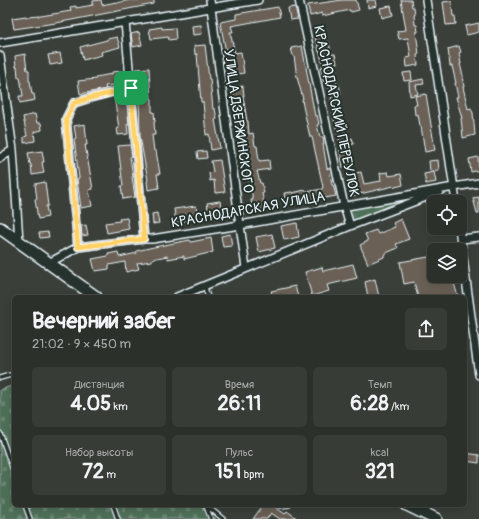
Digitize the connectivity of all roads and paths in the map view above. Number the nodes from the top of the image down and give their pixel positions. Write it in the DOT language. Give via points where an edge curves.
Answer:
graph roads {
  1 [pos="210,0"];
  2 [pos="258,0"];
  3 [pos="299,0"];
  4 [pos="426,0"];
  5 [pos="211,8"];
  6 [pos="125,22"];
  7 [pos="0,43"];
  8 [pos="0,56"];
  9 [pos="131,88"];
  10 [pos="13,150"];
  11 [pos="0,158"];
  12 [pos="479,183"];
  13 [pos="454,187"];
  14 [pos="455,195"];
  15 [pos="344,206"];
  16 [pos="240,225"];
  17 [pos="350,226"];
  18 [pos="0,228"];
  19 [pos="460,235"];
  20 [pos="479,237"];
  21 [pos="144,239"];
  22 [pos="461,239"];
  23 [pos="19,241"];
  24 [pos="78,247"];
  25 [pos="49,263"];
  26 [pos="246,268"];
  27 [pos="204,285"];
  28 [pos="93,295"];
  29 [pos="182,295"];
  30 [pos="207,295"];
  31 [pos="12,375"];
  32 [pos="479,375"];
  33 [pos="0,378"];
  34 [pos="0,433"];
  35 [pos="12,467"];
  36 [pos="27,507"];
  37 [pos="114,507"];
  38 [pos="207,507"];
  39 [pos="208,507"];
  40 [pos="411,507"];
  41 [pos="30,519"];
  42 [pos="118,519"];
  43 [pos="211,519"];
  44 [pos="223,519"];
  45 [pos="436,519"];
  1 -- 5 [label="street, УЛИЦА ДЗЕРЖИНСКОГО"];
  2 -- 5 [label="street"];
  3 -- 15 [label="street, КРАСНОДАРСКИЙ ПЕРЕУЛОК"];
  4 -- 13 [label="street"];
  5 -- 6 [label="street"];
  5 -- 16 [label="street, УЛИЦА ДЗЕРЖИНСКОГО"];
  6 -- 7 [label="street"];
  6 -- 9 [label="street"];
  8 -- 10 [label="street"];
  9 -- 21 [label="street"];
  9 -- 24 [label="street" via="74,103 66,119"];
  10 -- 11 [label="street"];
  10 -- 23 [label="street"];
  12 -- 13 [label="street, КРАСНОДАРСКАЯ УЛИЦА"];
  13 -- 14 [label="street"];
  13 -- 15 [label="street, КРАСНОДАРСКАЯ УЛИЦА"];
  13 -- 17 [label="street, КРАСНОДАРСКАЯ УЛИЦА"];
  15 -- 16 [label="street, КРАСНОДАРСКАЯ УЛИЦА"];
  15 -- 17 [label="street, КРАСНОДАРСКИЙ ПЕРЕУЛОК"];
  16 -- 21 [label="street, КРАСНОДАРСКАЯ УЛИЦА"];
  16 -- 26 [label="street, УЛИЦА ДЗЕРЖИНСКОГО"];
  17 -- 26 [label="street, КРАСНОДАРСКАЯ УЛИЦА"];
  18 -- 23 [label="main road"];
  19 -- 22 [label="street"];
  20 -- 22 [label="street"];
  21 -- 24 [label="street, КРАСНОДАРСКАЯ УЛИЦА"];
  22 -- 32 [label="street"];
  23 -- 25 [label="main road"];
  24 -- 25 [label="street, КРАСНОДАРСКАЯ УЛИЦА"];
  25 -- 28 [label="main road"];
  26 -- 27 [label="street, КРАСНОДАРСКАЯ УЛИЦА"];
  27 -- 29 [label="street, КРАСНОДАРСКАЯ УЛИЦА"];
  27 -- 30 [label="lane"];
  31 -- 33 [label="lane"];
  34 -- 35 [label="lane"];
  36 -- 41 [label="lane"];
  37 -- 42 [label="lane"];
  38 -- 43 [label="lane"];
  39 -- 44 [label="lane"];
  40 -- 45 [label="main road"];
}
